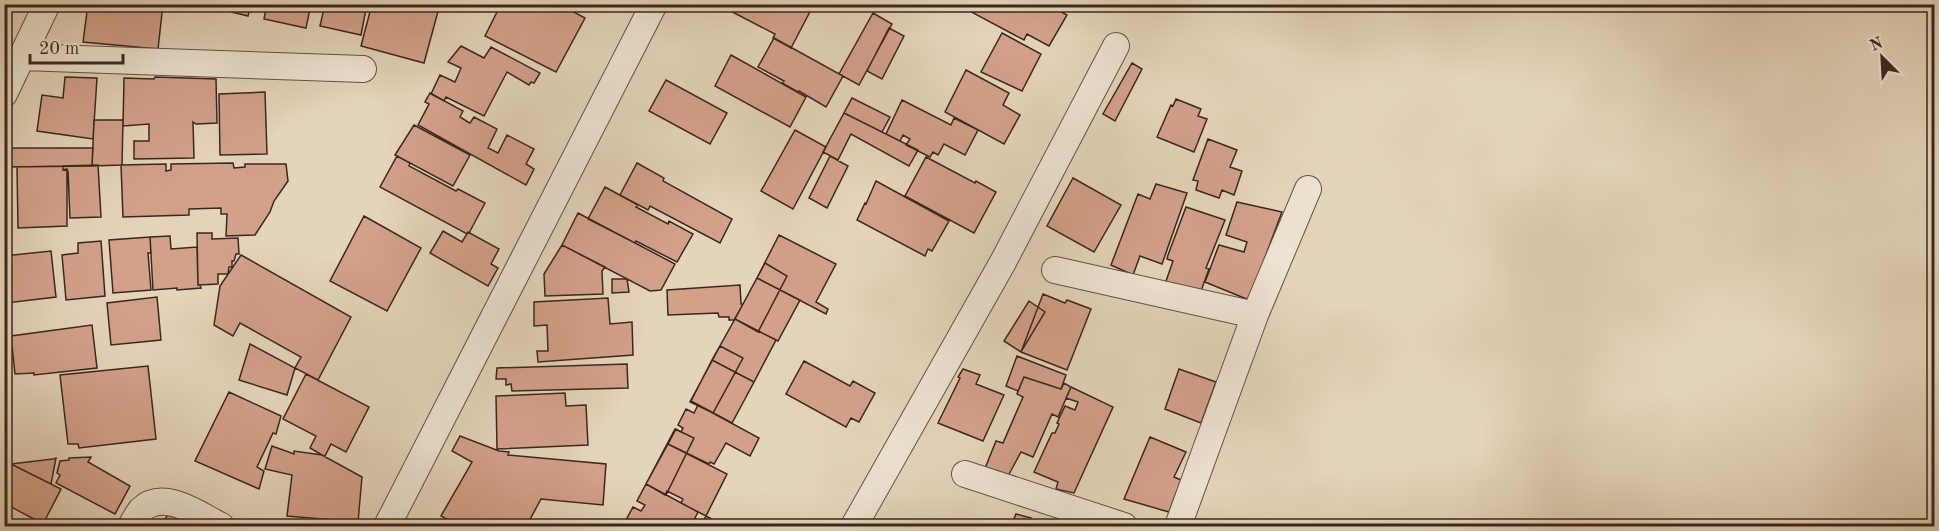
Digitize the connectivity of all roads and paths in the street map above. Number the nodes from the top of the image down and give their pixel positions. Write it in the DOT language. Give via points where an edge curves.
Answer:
graph roads {
  1 [pos="47,4"];
  2 [pos="654,4"];
  3 [pos="1116,46"];
  4 [pos="22,57"];
  5 [pos="363,69"];
  6 [pos="4,94"];
  7 [pos="1308,189"];
  8 [pos="1055,270"];
  9 [pos="1255,315"];
  10 [pos="966,474"];
  11 [pos="131,526"];
  12 [pos="221,526"];
  13 [pos="387,526"];
  14 [pos="854,526"];
  15 [pos="1124,526"];
  16 [pos="1178,526"];
  1 -- 4 [label="street"];
  2 -- 13 [label="street"];
  3 -- 14 [label="street" via="1003,262"];
  4 -- 5 [label="street"];
  4 -- 6 [label="street"];
  7 -- 9 [label="street"];
  8 -- 9 [label="street"];
  9 -- 16 [label="street"];
  10 -- 15 [label="street"];
  11 -- 12 [label="street" via="142,509 162,500"];
}
